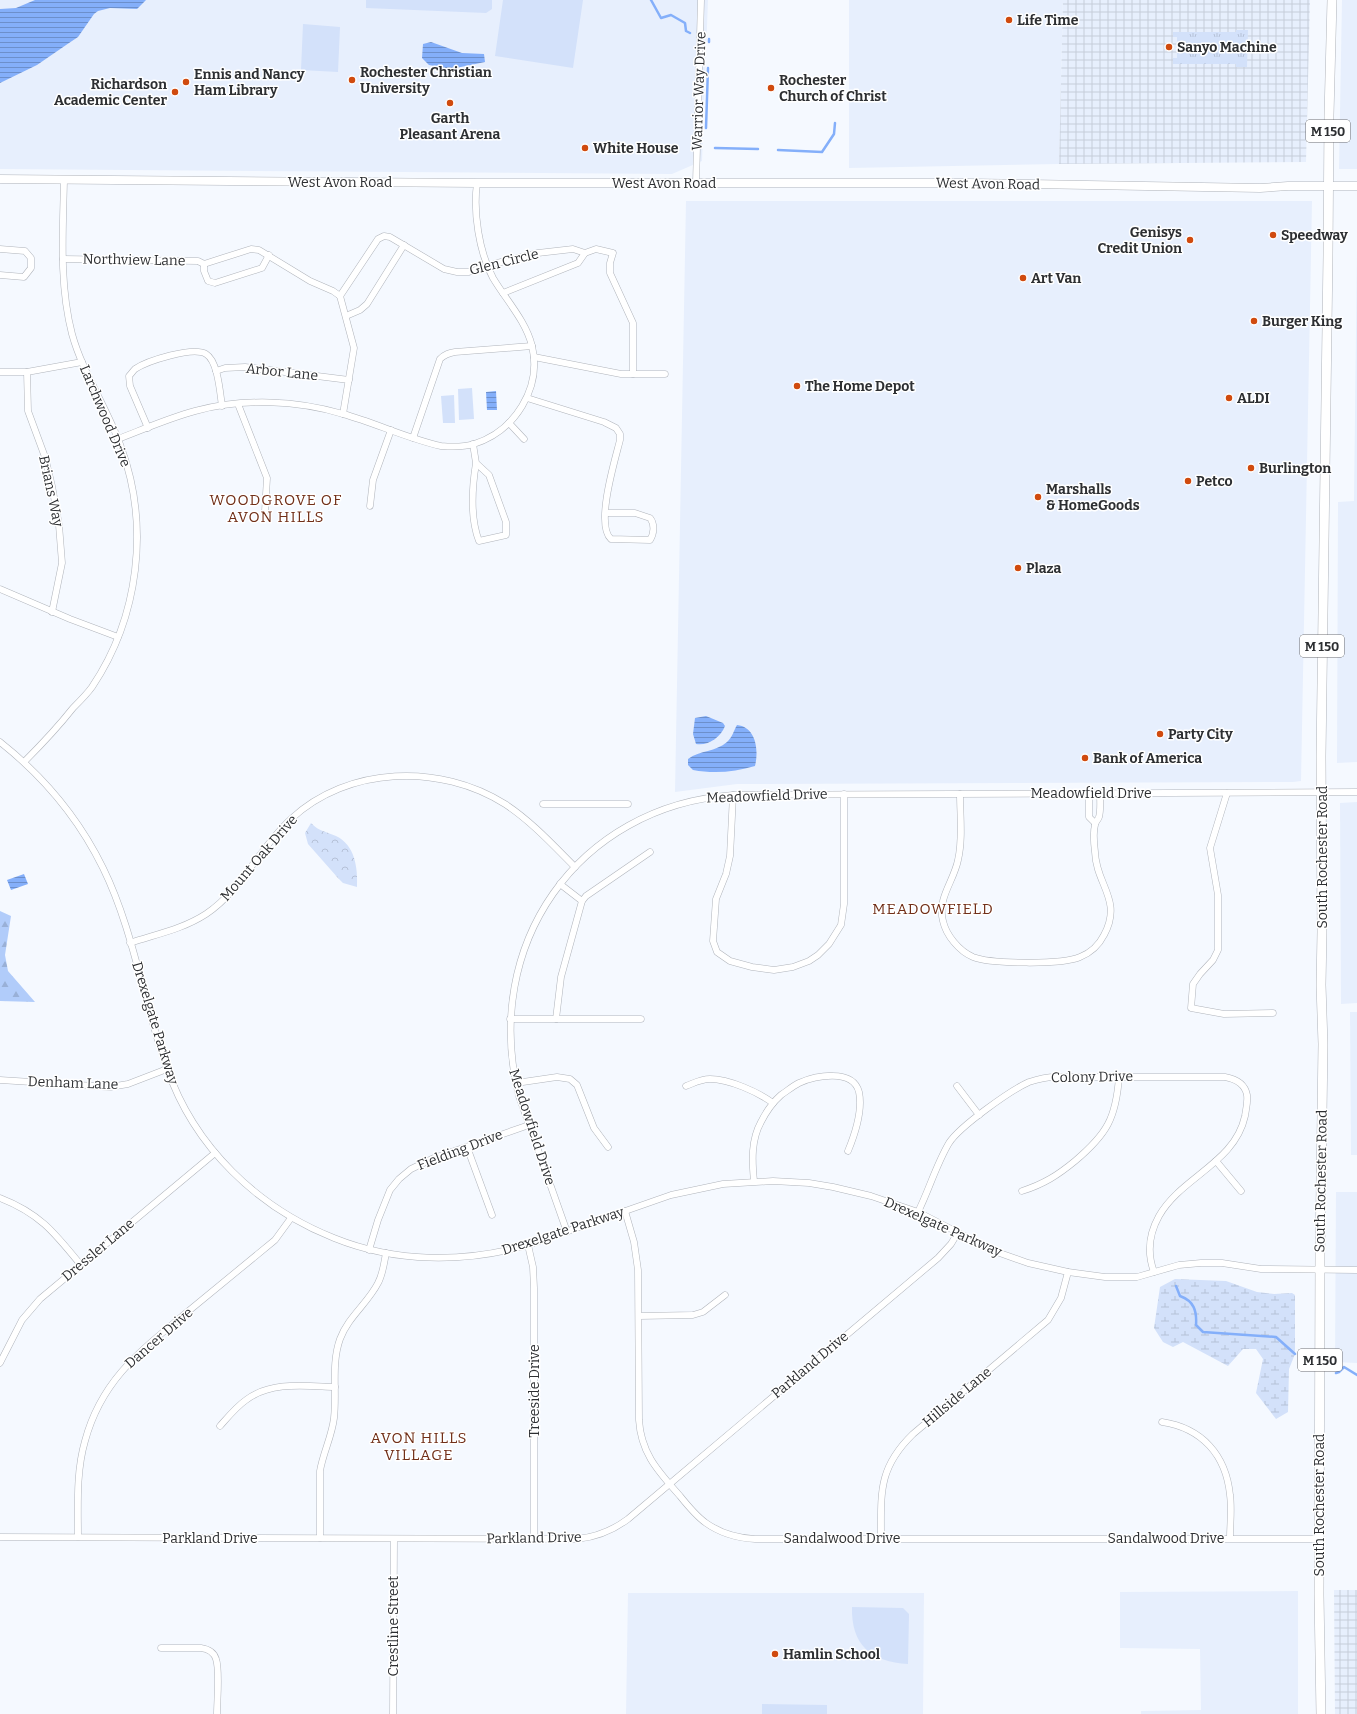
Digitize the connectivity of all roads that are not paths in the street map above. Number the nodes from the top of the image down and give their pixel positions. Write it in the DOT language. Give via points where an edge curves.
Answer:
graph roads {
  1 [pos="701,0"];
  2 [pos="1332,0"];
  3 [pos="0,180"];
  4 [pos="64,180"];
  5 [pos="477,183"];
  6 [pos="696,183"];
  7 [pos="1328,186"];
  8 [pos="1357,186"];
  9 [pos="404,245"];
  10 [pos="0,249"];
  11 [pos="585,253"];
  12 [pos="269,255"];
  13 [pos="63,259"];
  14 [pos="204,264"];
  15 [pos="487,266"];
  16 [pos="0,275"];
  17 [pos="503,293"];
  18 [pos="340,296"];
  19 [pos="346,316"];
  20 [pos="532,346"];
  21 [pos="534,357"];
  22 [pos="82,362"];
  23 [pos="216,371"];
  24 [pos="0,372"];
  25 [pos="27,372"];
  26 [pos="633,374"];
  27 [pos="665,374"];
  28 [pos="349,380"];
  29 [pos="527,398"];
  30 [pos="238,404"];
  31 [pos="222,406"];
  32 [pos="343,414"];
  33 [pos="509,423"];
  34 [pos="148,428"];
  35 [pos="391,430"];
  36 [pos="413,438"];
  37 [pos="118,439"];
  38 [pos="524,439"];
  39 [pos="473,444"];
  40 [pos="476,463"];
  41 [pos="370,506"];
  42 [pos="266,510"];
  43 [pos="605,514"];
  44 [pos="0,589"];
  45 [pos="52,612"];
  46 [pos="118,637"];
  47 [pos="0,742"];
  48 [pos="24,762"];
  49 [pos="1227,792"];
  50 [pos="1322,792"];
  51 [pos="1357,792"];
  52 [pos="1089,793"];
  53 [pos="1100,793"];
  54 [pos="733,794"];
  55 [pos="844,794"];
  56 [pos="960,794"];
  57 [pos="543,804"];
  58 [pos="628,804"];
  59 [pos="1095,824"];
  60 [pos="650,852"];
  61 [pos="575,867"];
  62 [pos="560,884"];
  63 [pos="582,900"];
  64 [pos="130,943"];
  65 [pos="1273,1013"];
  66 [pos="510,1019"];
  67 [pos="556,1019"];
  68 [pos="641,1019"];
  69 [pos="167,1070"];
  70 [pos="1118,1077"];
  71 [pos="0,1080"];
  72 [pos="516,1083"];
  73 [pos="686,1086"];
  74 [pos="958,1086"];
  75 [pos="773,1103"];
  76 [pos="979,1115"];
  77 [pos="530,1125"];
  78 [pos="467,1147"];
  79 [pos="608,1147"];
  80 [pos="848,1152"];
  81 [pos="215,1153"];
  82 [pos="1216,1161"];
  83 [pos="754,1182"];
  84 [pos="1022,1191"];
  85 [pos="1241,1191"];
  86 [pos="0,1198"];
  87 [pos="625,1211"];
  88 [pos="918,1212"];
  89 [pos="492,1215"];
  90 [pos="291,1218"];
  91 [pos="567,1232"];
  92 [pos="957,1234"];
  93 [pos="528,1245"];
  94 [pos="369,1250"];
  95 [pos="386,1253"];
  96 [pos="80,1264"];
  97 [pos="1357,1270"];
  98 [pos="1320,1271"];
  99 [pos="1068,1272"];
  100 [pos="1154,1272"];
  101 [pos="725,1295"];
  102 [pos="639,1316"];
  103 [pos="0,1363"];
  104 [pos="335,1387"];
  105 [pos="1162,1422"];
  106 [pos="220,1426"];
  107 [pos="669,1483"];
  108 [pos="0,1537"];
  109 [pos="78,1537"];
  110 [pos="320,1538"];
  111 [pos="882,1538"];
  112 [pos="1230,1538"];
  113 [pos="394,1539"];
  114 [pos="534,1539"];
  115 [pos="1319,1539"];
  116 [pos="161,1648"];
  117 [pos="216,1714"];
  118 [pos="393,1714"];
  119 [pos="1321,1714"];
  1 -- 6 [label="street, Warrior Way Drive"];
  2 -- 7 [label="main road, South Rochester Road / M 150"];
  3 -- 4 [label="main road, West Avon Road"];
  4 -- 5 [label="main road, West Avon Road"];
  4 -- 13 [label="street, Larchwood Drive"];
  5 -- 6 [label="main road, West Avon Road"];
  5 -- 15 [label="street" via="478,226"];
  6 -- 7 [label="main road, West Avon Road" via="969,183 1260,188"];
  7 -- 8 [label="main road, West Avon Road"];
  7 -- 50 [label="main road, South Rochester Road / M 150"];
  9 -- 15 [label="street, Glen Circle" via="444,269 470,272"];
  9 -- 18 [label="street, Glen Circle" via="390,236 378,239"];
  9 -- 19 [label="street" via="366,304 360,310"];
  10 -- 16 [label="street" via="25,251 31,258 31,268 24,277"];
  11 -- 15 [label="street, Glen Circle" via="573,249 538,252"];
  11 -- 17 [label="street, Glen Circle" via="578,263"];
  11 -- 26 [label="street, Glen Circle" via="596,249 613,253 610,273 633,323"];
  12 -- 14 [label="street, Northview Lane" via="251,249"];
  12 -- 14 [label="street, Northview Lane" via="262,268 215,283 208,281"];
  12 -- 18 [label="street, Northview Lane" via="310,281"];
  13 -- 14 [label="street, Northview Lane" via="198,261"];
  13 -- 22 [label="street, Larchwood Drive" via="68,316"];
  15 -- 17 [label="street"];
  17 -- 20 [label="street" via="525,327"];
  18 -- 19 [label="street"];
  19 -- 28 [label="street" via="354,342"];
  20 -- 21 [label="street"];
  20 -- 36 [label="street" via="448,353 440,359"];
  21 -- 26 [label="street" via="621,374"];
  21 -- 29 [label="street" via="532,381"];
  22 -- 25 [label="street"];
  22 -- 37 [label="street, Larchwood Drive"];
  23 -- 28 [label="street, Arbor Lane" via="245,367"];
  23 -- 31 [label="street"];
  23 -- 34 [label="street" via="206,354 198,352 165,357 135,369 129,376 130,386"];
  24 -- 25 [label="street"];
  25 -- 45 [label="street, Brians Way" via="28,411 45,457 59,524 62,563"];
  26 -- 27 [label="street"];
  28 -- 32 [label="street"];
  29 -- 33 [label="street"];
  29 -- 43 [label="street" via="585,415 616,428 620,440"];
  30 -- 31 [label="street"];
  30 -- 32 [label="street" via="279,403 321,408"];
  30 -- 42 [label="street" via="267,478"];
  31 -- 34 [label="street" via="196,411"];
  32 -- 35 [label="street"];
  33 -- 38 [label="street"];
  33 -- 39 [label="street" via="496,434"];
  34 -- 37 [label="street"];
  35 -- 36 [label="street"];
  35 -- 41 [label="street" via="373,480"];
  36 -- 39 [label="street" via="441,446"];
  37 -- 46 [label="street, Larchwood Drive" via="130,474 138,544 131,596"];
  39 -- 40 [label="street"];
  40 -- 40 [label="street" via="489,475 506,522 506,535 479,541 474,523"];
  43 -- 43 [label="street" via="635,513 650,518 654,527 652,537 650,540 611,539 605,531"];
  44 -- 45 [label="street"];
  45 -- 46 [label="street"];
  46 -- 48 [label="street, Larchwood Drive" via="90,689"];
  47 -- 48 [label="street, Drexelgate Parkway"];
  48 -- 64 [label="street, Drexelgate Parkway" via="55,794 82,831 111,886"];
  49 -- 50 [label="street, Meadowfield Drive"];
  49 -- 53 [label="street, Meadowfield Drive"];
  49 -- 65 [label="street" via="1210,848 1218,895 1218,950 1193,984 1191,1008 1224,1014"];
  50 -- 51 [label="street, Meadowfield Drive"];
  50 -- 98 [label="main road, South Rochester Road / M 150" via="1323,1044"];
  52 -- 53 [label="street, Meadowfield Drive"];
  52 -- 56 [label="street, Meadowfield Drive"];
  52 -- 59 [label="street" via="1089,817"];
  53 -- 59 [label="street" via="1100,817"];
  54 -- 55 [label="street, Meadowfield Drive"];
  54 -- 55 [label="street" via="730,856 716,899 712,941 717,952 730,961 774,970 793,967 818,955 829,944 841,925 844,904"];
  54 -- 61 [label="street, Meadowfield Drive" via="685,801 636,821 598,846"];
  55 -- 56 [label="street, Meadowfield Drive"];
  56 -- 59 [label="street" via="958,860 943,900 942,915 944,926 953,941 968,954 982,960 1069,960 1084,956 1099,943 1112,912 1095,859"];
  57 -- 58 [label="street"];
  60 -- 63 [label="street"];
  61 -- 62 [label="street, Meadowfield Drive"];
  61 -- 64 [label="street, Mount Oak Drive" via="528,822 506,805 478,790 437,778 405,775 381,777 355,783 330,793 298,812 262,850 231,892 208,913 172,931"];
  62 -- 63 [label="street"];
  62 -- 66 [label="street, Meadowfield Drive" via="541,912 522,954 512,992"];
  63 -- 67 [label="street" via="561,977"];
  64 -- 69 [label="street, Drexelgate Parkway"];
  66 -- 67 [label="street"];
  66 -- 72 [label="street, Meadowfield Drive" via="511,1053"];
  67 -- 68 [label="street"];
  69 -- 71 [label="street, Denham Lane" via="128,1084 110,1087"];
  69 -- 81 [label="street, Drexelgate Parkway" via="189,1114"];
  70 -- 76 [label="street, Colony Drive" via="1056,1076 1040,1079 1020,1087"];
  70 -- 82 [label="street, Colony Drive" via="1225,1077 1239,1082 1244,1087 1247,1097 1244,1121 1235,1141"];
  70 -- 84 [label="street" via="1116,1105 1102,1136 1056,1176"];
  72 -- 77 [label="street, Meadowfield Drive"];
  72 -- 79 [label="street" via="557,1077 570,1080 577,1085 594,1128"];
  73 -- 75 [label="street" via="701,1080 717,1080 752,1091"];
  74 -- 76 [label="street"];
  75 -- 80 [label="street" via="792,1087 809,1080 828,1076 845,1077 856,1087 859,1098 856,1132"];
  75 -- 83 [label="street" via="760,1123 755,1139"];
  76 -- 88 [label="street, Colony Drive" via="957,1133 949,1144"];
  77 -- 78 [label="street, Fielding Drive"];
  77 -- 91 [label="street, Meadowfield Drive"];
  78 -- 89 [label="street"];
  78 -- 94 [label="street, Fielding Drive" via="423,1162 399,1179 384,1203"];
  81 -- 90 [label="street, Drexelgate Parkway" via="256,1193"];
  81 -- 96 [label="street, Dressler Lane"];
  82 -- 85 [label="street"];
  82 -- 100 [label="street, Colony Drive" via="1176,1193 1159,1217 1150,1245"];
  83 -- 87 [label="street, Drexelgate Parkway" via="697,1189"];
  83 -- 88 [label="street, Drexelgate Parkway" via="797,1182 834,1187"];
  86 -- 96 [label="street" via="21,1206 42,1220"];
  87 -- 91 [label="street, Drexelgate Parkway"];
  87 -- 102 [label="street, Sandalwood Drive" via="638,1262"];
  88 -- 92 [label="street, Drexelgate Parkway"];
  90 -- 94 [label="street, Drexelgate Parkway" via="329,1236"];
  90 -- 109 [label="street, Dancer Drive" via="275,1240 137,1354 110,1385 91,1421 82,1454 78,1485"];
  91 -- 93 [label="street, Drexelgate Parkway"];
  92 -- 99 [label="street, Drexelgate Parkway" via="1013,1258"];
  92 -- 107 [label="street, Parkland Drive" via="938,1258"];
  93 -- 95 [label="street, Drexelgate Parkway" via="461,1258 416,1258"];
  93 -- 114 [label="street, Treeside Drive" via="534,1288"];
  94 -- 95 [label="street, Drexelgate Parkway"];
  95 -- 104 [label="street" via="378,1283 351,1319 340,1339 336,1358"];
  96 -- 103 [label="street, Dressler Lane" via="45,1294 28,1313"];
  97 -- 98 [label="street, Drexelgate Parkway"];
  98 -- 100 [label="street, Drexelgate Parkway" via="1190,1263"];
  98 -- 115 [label="main road, South Rochester Road / M 150"];
  99 -- 100 [label="street, Drexelgate Parkway" via="1137,1277"];
  99 -- 111 [label="street, Hillside Lane" via="1061,1298 1048,1320 898,1449 888,1466 882,1487"];
  101 -- 102 [label="street" via="703,1312 693,1315"];
  102 -- 107 [label="street, Sandalwood Drive" via="641,1438 653,1464"];
  104 -- 106 [label="street" via="286,1386 260,1392 245,1400"];
  104 -- 110 [label="street" via="333,1424 320,1471"];
  105 -- 112 [label="street" via="1194,1432 1208,1444 1220,1460 1230,1494"];
  107 -- 111 [label="street, Sandalwood Drive" via="699,1518 728,1534 755,1538"];
  107 -- 114 [label="street, Parkland Drive" via="624,1522 604,1533 577,1539"];
  108 -- 109 [label="street, Parkland Drive"];
  109 -- 110 [label="street, Parkland Drive"];
  110 -- 113 [label="street, Parkland Drive"];
  111 -- 112 [label="street, Sandalwood Drive"];
  112 -- 115 [label="street, Sandalwood Drive"];
  113 -- 114 [label="street, Parkland Drive"];
  113 -- 118 [label="street, Crestline Street"];
  115 -- 119 [label="main road, South Rochester Road / M 150"];
  116 -- 117 [label="street" via="201,1648 211,1651 217,1664"];
}
